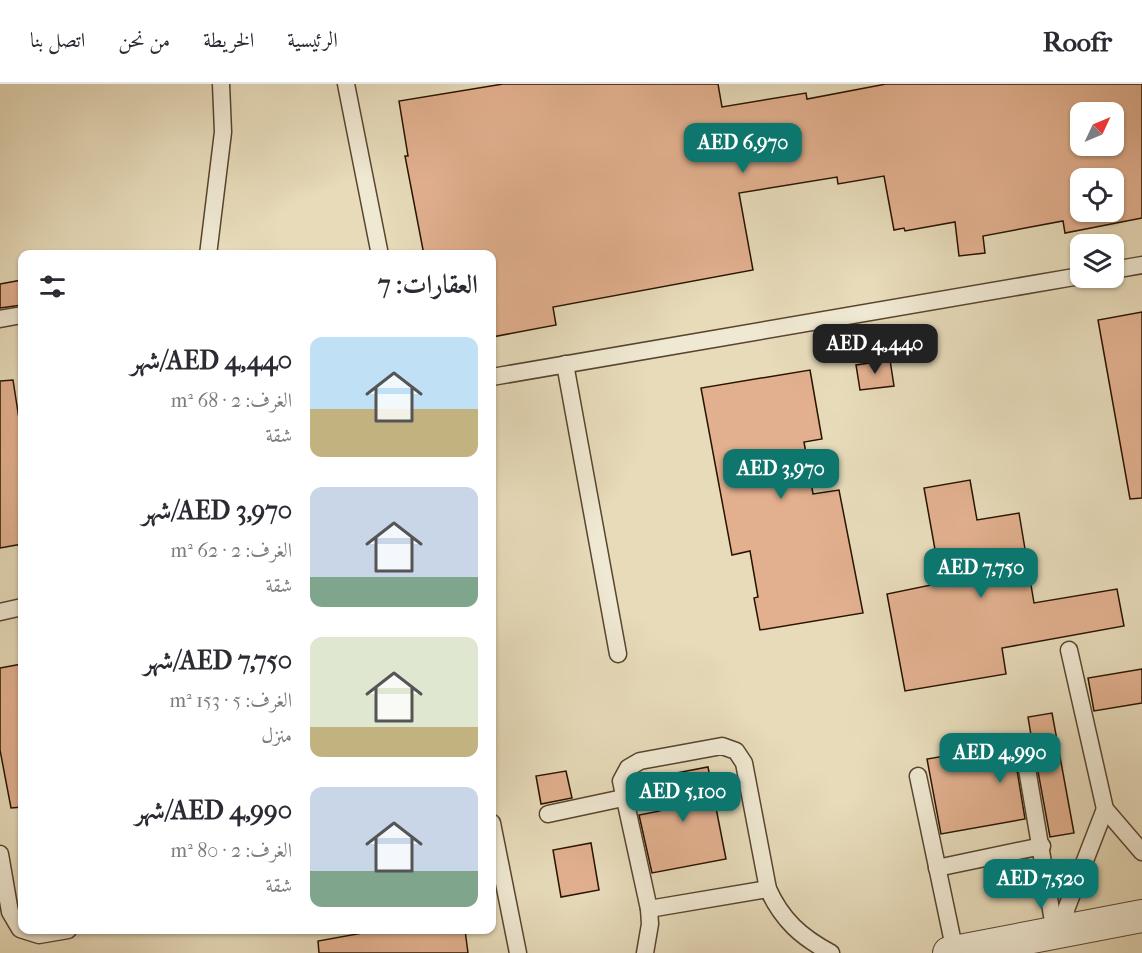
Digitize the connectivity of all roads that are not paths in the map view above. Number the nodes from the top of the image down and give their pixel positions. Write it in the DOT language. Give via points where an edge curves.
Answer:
graph roads {
  1 [pos="221,84"];
  2 [pos="346,84"];
  3 [pos="209,250"];
  4 [pos="379,250"];
  5 [pos="1142,266"];
  6 [pos="1124,268"];
  7 [pos="1070,278"];
  8 [pos="18,316"];
  9 [pos="0,319"];
  10 [pos="565,364"];
  11 [pos="496,376"];
  12 [pos="18,608"];
  13 [pos="0,612"];
  14 [pos="1069,650"];
  15 [pos="618,654"];
  16 [pos="1025,757"];
  17 [pos="918,776"];
  18 [pos="623,798"];
  19 [pos="1105,809"];
  20 [pos="548,814"];
  21 [pos="496,843"];
  22 [pos="1042,846"];
  23 [pos="1142,852"];
  24 [pos="0,854"];
  25 [pos="937,868"];
  26 [pos="768,889"];
  27 [pos="649,909"];
  28 [pos="1142,916"];
  29 [pos="18,926"];
  30 [pos="1058,932"];
  31 [pos="952,952"];
  32 [pos="518,953"];
  33 [pos="645,953"];
  34 [pos="831,953"];
  1 -- 3 [label="lane" via="223,132"];
  2 -- 4 [label="lane"];
  5 -- 6 [label="lane"];
  7 -- 10 [label="lane"];
  8 -- 9 [label="lane"];
  10 -- 11 [label="lane"];
  10 -- 15 [label="lane"];
  12 -- 13 [label="lane"];
  14 -- 19 [label="lane"];
  16 -- 22 [label="lane"];
  17 -- 25 [label="lane"];
  18 -- 20 [label="lane"];
  18 -- 26 [label="lane" via="620,788 624,774 640,761 722,746 736,751 744,763"];
  18 -- 27 [label="lane"];
  19 -- 23 [label="lane"];
  19 -- 30 [label="lane"];
  21 -- 32 [label="lane"];
  22 -- 25 [label="lane"];
  22 -- 30 [label="lane"];
  24 -- 29 [label="lane" via="10,912"];
  25 -- 31 [label="lane"];
  26 -- 27 [label="lane"];
  26 -- 34 [label="lane" via="786,921 799,934"];
  27 -- 33 [label="lane"];
  28 -- 30 [label="street"];
  30 -- 31 [label="street"];
}
